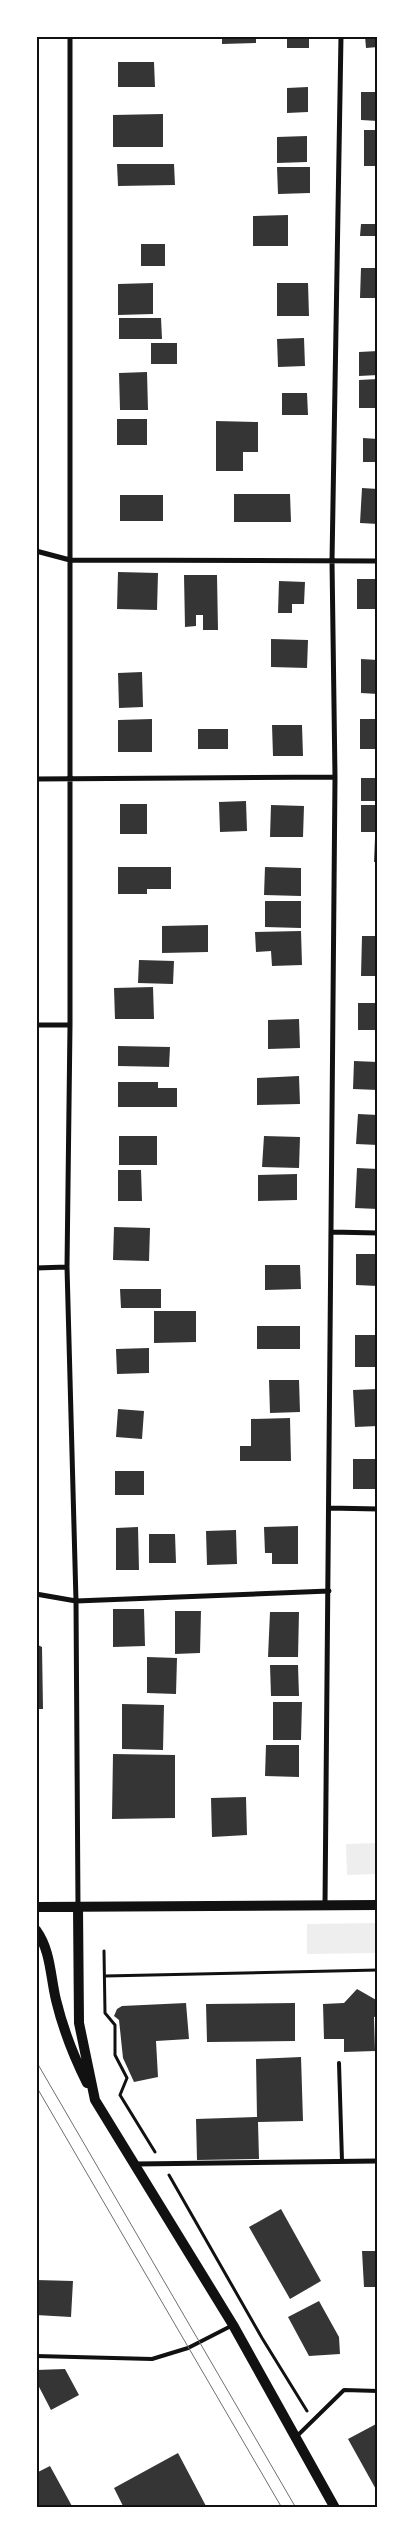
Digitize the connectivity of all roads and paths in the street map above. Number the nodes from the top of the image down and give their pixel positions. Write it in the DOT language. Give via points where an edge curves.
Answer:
graph roads {
  1 [pos="70,36"];
  2 [pos="341,36"];
  3 [pos="36,552"];
  4 [pos="70,560"];
  5 [pos="332,561"];
  6 [pos="378,561"];
  7 [pos="335,777"];
  8 [pos="70,778"];
  9 [pos="36,779"];
  10 [pos="36,1025"];
  11 [pos="70,1025"];
  12 [pos="331,1232"];
  13 [pos="378,1232"];
  14 [pos="67,1267"];
  15 [pos="36,1268"];
  16 [pos="329,1508"];
  17 [pos="378,1509"];
  18 [pos="328,1591"];
  19 [pos="36,1594"];
  20 [pos="76,1600"];
  21 [pos="378,1904"];
  22 [pos="325,1905"];
  23 [pos="36,1907"];
  24 [pos="78,1907"];
  25 [pos="36,1930"];
  26 [pos="104,1951"];
  27 [pos="378,1970"];
  28 [pos="104,1976"];
  29 [pos="339,2063"];
  30 [pos="95,2100"];
  31 [pos="342,2161"];
  32 [pos="378,2161"];
  33 [pos="135,2164"];
  34 [pos="163,2164"];
  35 [pos="233,2325"];
  36 [pos="36,2356"];
  37 [pos="378,2391"];
  38 [pos="312,2422"];
  39 [pos="296,2437"];
  40 [pos="336,2508"];
  1 -- 4 [label="street"];
  2 -- 5 [label="street"];
  3 -- 4 [label="street"];
  4 -- 5 [label="street"];
  4 -- 8 [label="street"];
  5 -- 6 [label="street"];
  5 -- 7 [label="street"];
  7 -- 8 [label="street"];
  7 -- 12 [label="street"];
  8 -- 9 [label="street"];
  8 -- 11 [label="street"];
  10 -- 11 [label="street"];
  11 -- 14 [label="street"];
  12 -- 13 [label="street"];
  12 -- 16 [label="street"];
  14 -- 15 [label="street"];
  14 -- 20 [label="street"];
  16 -- 17 [label="street"];
  16 -- 18 [label="street"];
  18 -- 20 [label="street"];
  18 -- 22 [label="street"];
  19 -- 20 [label="street"];
  20 -- 24 [label="street"];
  21 -- 22 [label="main road"];
  22 -- 24 [label="main road"];
  23 -- 24 [label="main road"];
  24 -- 30 [label="main road" via="80,2023"];
  25 -- 30 [label="main road" via="44,1942 66,2036"];
  26 -- 28 [label="path"];
  27 -- 28 [label="path"];
  28 -- 34 [label="path" via="105,2013 115,2025 115,2055 127,2078 120,2095"];
  29 -- 31 [label="lane"];
  30 -- 33 [label="main road"];
  31 -- 32 [label="street"];
  31 -- 34 [label="street"];
  33 -- 34 [label="street"];
  33 -- 35 [label="main road"];
  34 -- 38 [label="path"];
  35 -- 36 [label="lane" via="188,2348 152,2359"];
  35 -- 39 [label="main road"];
  37 -- 38 [label="lane" via="344,2390"];
  38 -- 39 [label="lane"];
  39 -- 40 [label="main road"];
}
